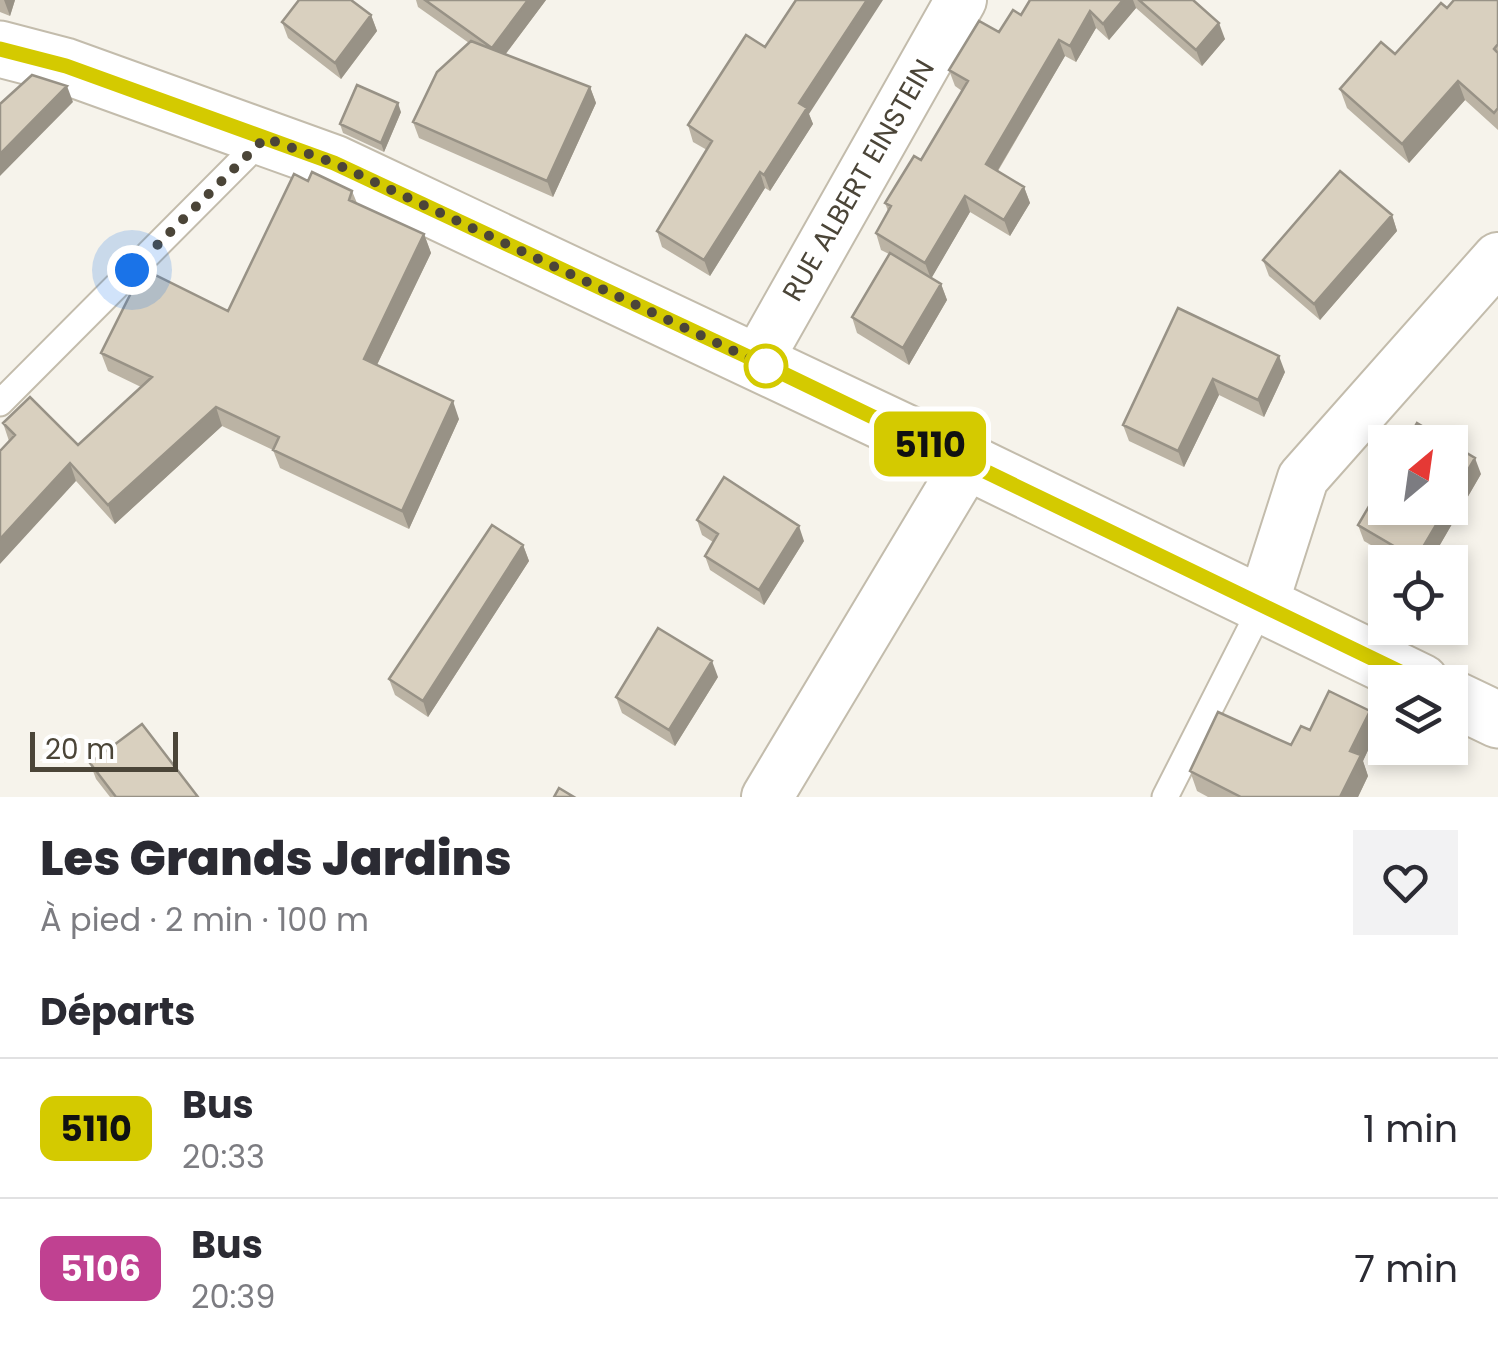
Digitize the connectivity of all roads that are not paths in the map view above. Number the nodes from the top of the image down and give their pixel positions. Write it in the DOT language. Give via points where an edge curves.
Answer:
graph roads {
  1 [pos="961,0"];
  2 [pos="0,48"];
  3 [pos="265,138"];
  4 [pos="1495,267"];
  5 [pos="757,361"];
  6 [pos="0,403"];
  7 [pos="968,462"];
  8 [pos="1262,606"];
  9 [pos="1385,665"];
  10 [pos="1468,706"];
  11 [pos="1498,720"];
  12 [pos="767,797"];
  13 [pos="1165,797"];
  1 -- 5 [label="street, RUE ALBERT EINSTEIN"];
  2 -- 3 [label="street"];
  3 -- 5 [label="street" via="334,163"];
  3 -- 6 [label="lane"];
  4 -- 8 [label="street" via="1304,478"];
  5 -- 7 [label="street"];
  7 -- 8 [label="street"];
  7 -- 12 [label="street"];
  8 -- 9 [label="street"];
  8 -- 13 [label="lane"];
  10 -- 11 [label="street"];
}
